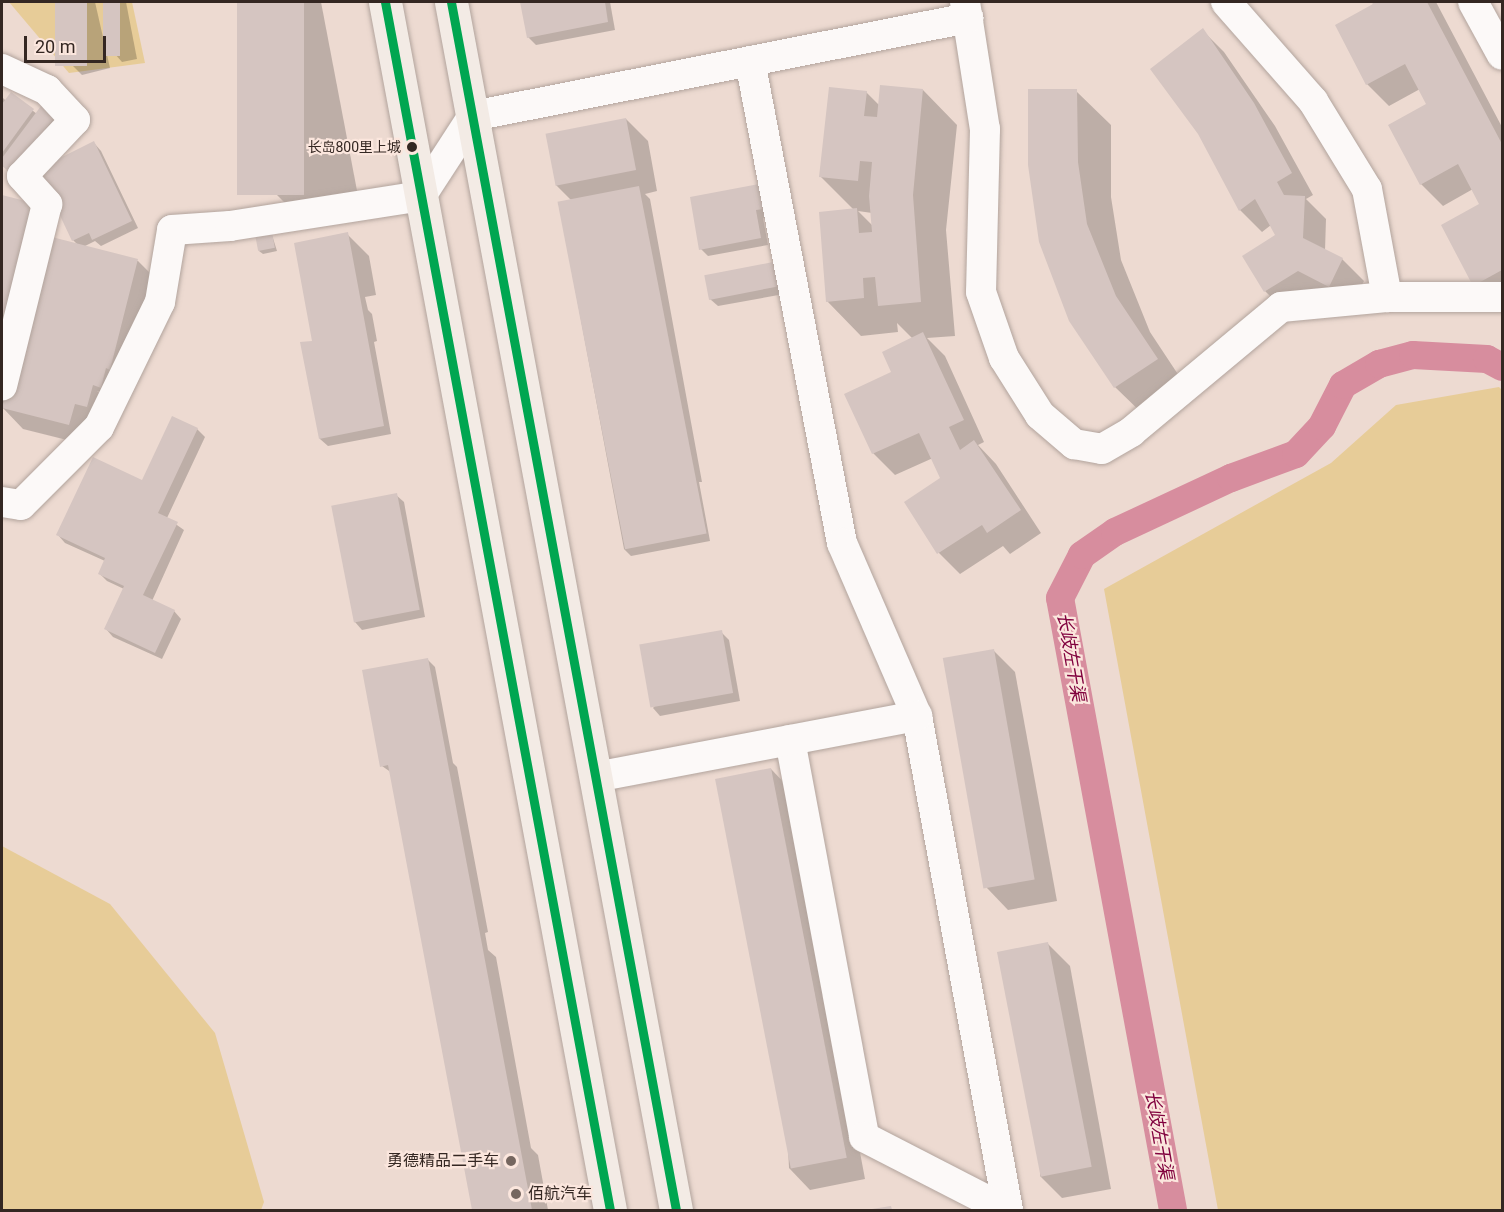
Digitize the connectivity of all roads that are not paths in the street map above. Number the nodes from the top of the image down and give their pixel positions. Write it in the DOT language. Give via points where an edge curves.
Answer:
graph roads {
  1 [pos="385,2"];
  2 [pos="452,2"];
  3 [pos="1226,2"];
  4 [pos="1473,2"];
  5 [pos="967,10"];
  6 [pos="1503,56"];
  7 [pos="750,61"];
  8 [pos="2,69"];
  9 [pos="473,116"];
  10 [pos="422,196"];
  11 [pos="1387,297"];
  12 [pos="1503,297"];
  13 [pos="2,386"];
  14 [pos="2,502"];
  15 [pos="917,716"];
  16 [pos="790,740"];
  17 [pos="596,777"];
  18 [pos="610,1210"];
  19 [pos="676,1210"];
  20 [pos="1007,1210"];
  1 -- 10 [label="main road"];
  2 -- 9 [label="main road"];
  3 -- 11 [label="street" via="1313,101 1367,189"];
  4 -- 6 [label="street"];
  5 -- 7 [label="street"];
  5 -- 11 [label="street" via="985,129 981,292 1004,358 1040,415 1074,444 1102,449 1131,432 1281,307"];
  7 -- 9 [label="street"];
  7 -- 15 [label="street" via="842,543"];
  8 -- 13 [label="street" via="47,90 75,120 22,176 47,204"];
  9 -- 10 [label="street"];
  9 -- 17 [label="main road"];
  10 -- 14 [label="street" via="230,226 172,230 160,302 99,427 21,505"];
  10 -- 18 [label="main road"];
  11 -- 12 [label="street"];
  15 -- 16 [label="street"];
  15 -- 20 [label="street"];
  16 -- 17 [label="street"];
  16 -- 20 [label="street" via="864,1137"];
  17 -- 19 [label="main road"];
}
